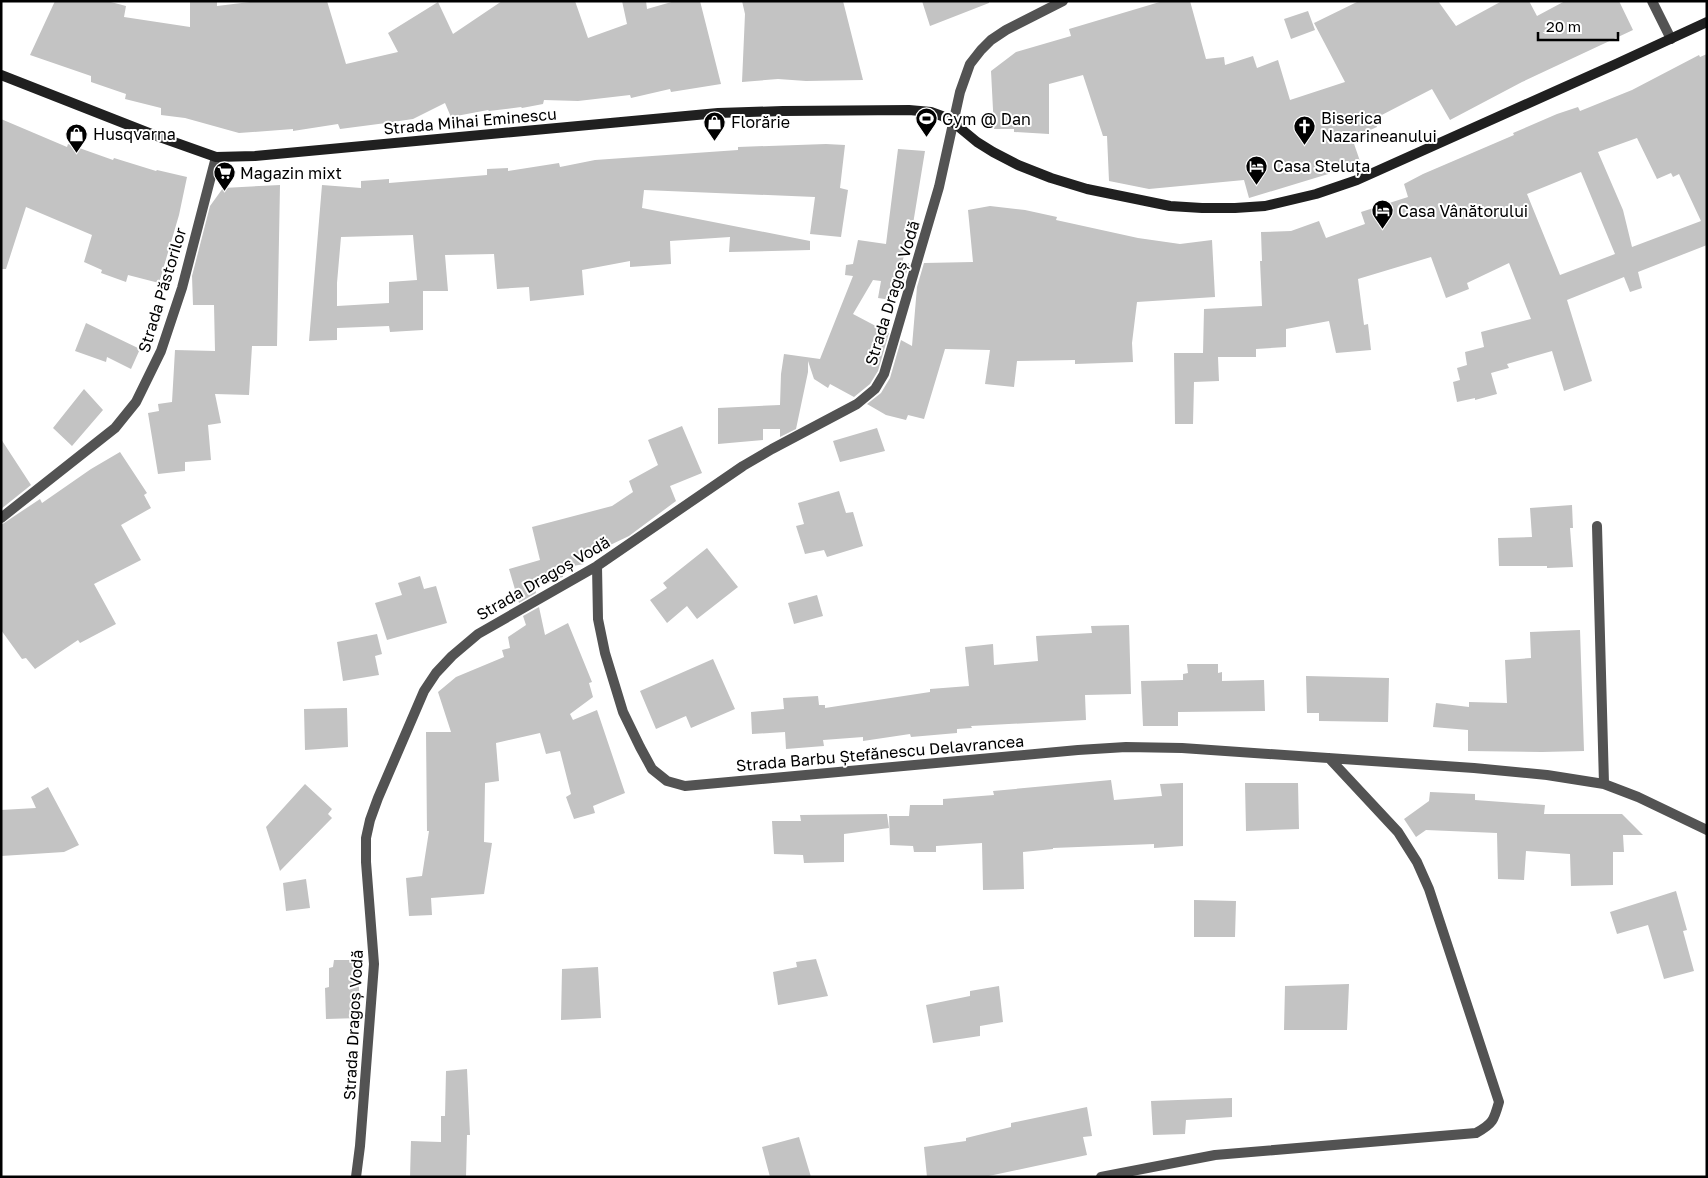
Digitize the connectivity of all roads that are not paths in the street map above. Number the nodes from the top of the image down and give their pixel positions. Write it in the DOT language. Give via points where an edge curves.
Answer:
graph roads {
  1 [pos="1063,1"];
  2 [pos="1652,1"];
  3 [pos="1707,22"];
  4 [pos="1671,39"];
  5 [pos="1,75"];
  6 [pos="954,123"];
  7 [pos="216,157"];
  8 [pos="1,518"];
  9 [pos="1597,526"];
  10 [pos="596,566"];
  11 [pos="1329,758"];
  12 [pos="1604,784"];
  13 [pos="1707,830"];
  14 [pos="356,1177"];
  15 [pos="1101,1177"];
  1 -- 6 [label="street, Strada Dragoș Vodă" via="1006,30 980,50 965,78"];
  2 -- 4 [label="street"];
  3 -- 4 [label="main road, Strada Mihai Eminescu"];
  4 -- 6 [label="main road, Strada Mihai Eminescu" via="1358,180 1265,206 1170,206 1086,189 1018,166 977,142"];
  5 -- 7 [label="main road, Strada Mihai Eminescu"];
  6 -- 7 [label="main road, Strada Mihai Eminescu" via="921,111 750,112"];
  6 -- 10 [label="street, Strada Dragoș Vodă" via="939,187 884,374 875,389 857,404 743,466"];
  7 -- 8 [label="street, Strada Păstorilor" via="182,288 161,352 136,402 115,428"];
  9 -- 12 [label="street"];
  10 -- 11 [label="street, Strada Barbu Ștefănescu Delavrancea" via="598,619 623,712 652,769 667,781 685,786 1126,747"];
  10 -- 14 [label="street, Strada Dragoș Vodă" via="478,634 436,673 424,691 378,798 366,838 374,964"];
  11 -- 12 [label="street, Strada Barbu Ștefănescu Delavrancea" via="1474,768"];
  11 -- 15 [label="street" via="1398,832 1417,862 1429,889 1499,1102 1495,1118 1476,1132 1215,1155"];
  12 -- 13 [label="street, Strada Barbu Ștefănescu Delavrancea"];
}
